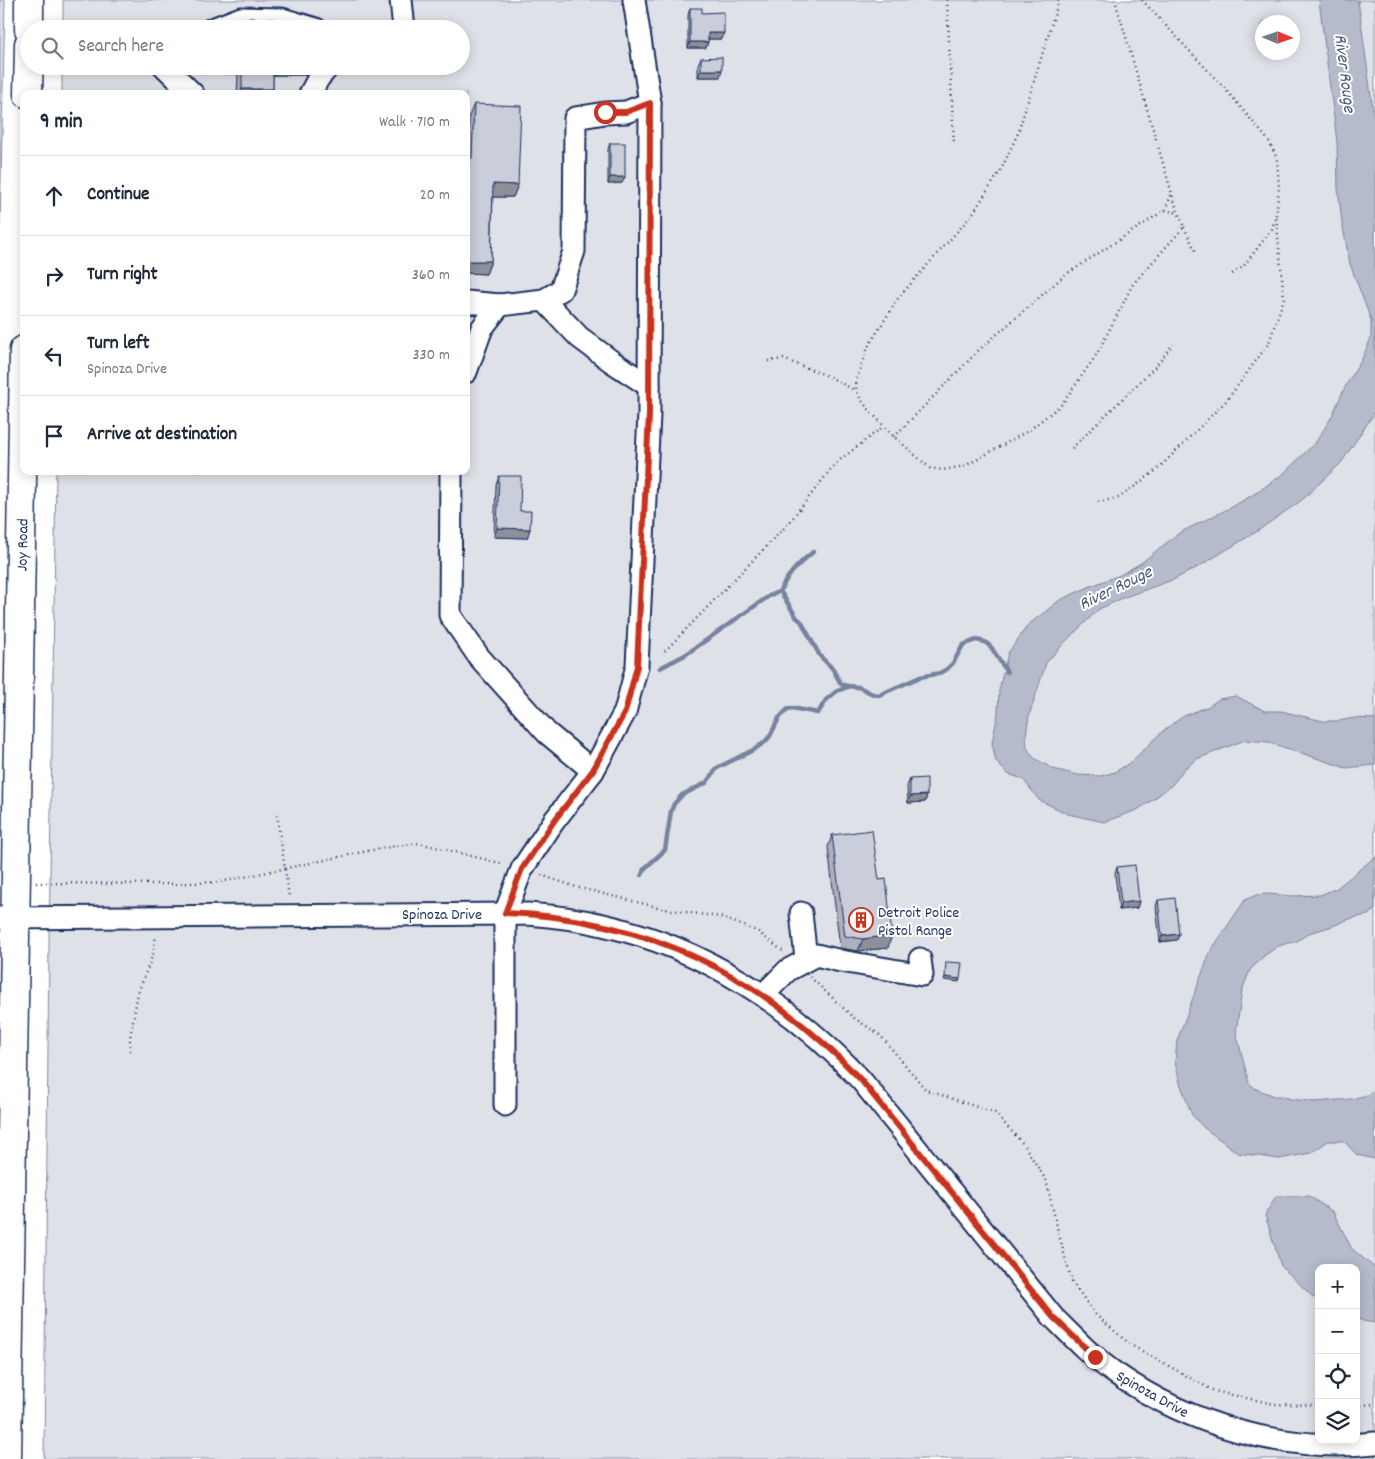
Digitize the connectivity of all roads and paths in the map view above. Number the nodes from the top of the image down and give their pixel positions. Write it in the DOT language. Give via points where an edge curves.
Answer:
graph roads {
  1 [pos="30,0"];
  2 [pos="401,0"];
  3 [pos="634,0"];
  4 [pos="947,0"];
  5 [pos="1059,0"];
  6 [pos="1115,0"];
  7 [pos="1142,0"];
  8 [pos="29,20"];
  9 [pos="236,20"];
  10 [pos="285,20"];
  11 [pos="403,20"];
  12 [pos="29,75"];
  13 [pos="173,75"];
  14 [pos="321,75"];
  15 [pos="28,90"];
  16 [pos="189,90"];
  17 [pos="312,90"];
  18 [pos="650,103"];
  19 [pos="954,145"];
  20 [pos="1172,193"];
  21 [pos="1165,210"];
  22 [pos="1179,213"];
  23 [pos="1276,216"];
  24 [pos="1184,227"];
  25 [pos="1196,252"];
  26 [pos="1230,276"];
  27 [pos="544,300"];
  28 [pos="470,302"];
  29 [pos="500,305"];
  30 [pos="1173,344"];
  31 [pos="470,361"];
  32 [pos="768,361"];
  33 [pos="649,386"];
  34 [pos="856,391"];
  35 [pos="884,426"];
  36 [pos="894,437"];
  37 [pos="1072,448"];
  38 [pos="22,475"];
  39 [pos="451,475"];
  40 [pos="1098,502"];
  41 [pos="665,651"];
  42 [pos="593,770"];
  43 [pos="277,815"];
  44 [pos="284,869"];
  45 [pos="522,869"];
  46 [pos="15,884"];
  47 [pos="505,913"];
  48 [pos="800,913"];
  49 [pos="293,915"];
  50 [pos="156,916"];
  51 [pos="7,918"];
  52 [pos="920,958"];
  53 [pos="801,962"];
  54 [pos="763,995"];
  55 [pos="6,1011"];
  56 [pos="130,1051"];
  57 [pos="505,1105"];
  58 [pos="1375,1404"];
  59 [pos="1315,1405"];
  60 [pos="1360,1405"];
  61 [pos="1375,1443"];
  62 [pos="7,1459"];
  1 -- 8 [label="main road"];
  2 -- 11 [label="street"];
  3 -- 18 [label="street"];
  4 -- 19 [label="path"];
  5 -- 34 [label="path" via="1018,133 1001,170 971,216 899,297 869,345 856,380"];
  6 -- 20 [label="path"];
  7 -- 23 [label="path" via="1269,141 1277,159"];
  9 -- 10 [label="street"];
  12 -- 15 [label="main road"];
  13 -- 16 [label="street"];
  14 -- 17 [label="street"];
  18 -- 27 [label="street" via="626,112 575,118 574,251 561,290"];
  18 -- 33 [label="street" via="658,231"];
  20 -- 21 [label="path"];
  20 -- 22 [label="path"];
  21 -- 22 [label="path"];
  21 -- 36 [label="path" via="1065,275 979,350"];
  22 -- 24 [label="path"];
  23 -- 26 [label="path" via="1272,229 1250,258"];
  23 -- 40 [label="path" via="1284,298 1269,342 1227,400 1158,469 1119,498"];
  24 -- 25 [label="path"];
  24 -- 36 [label="path" via="1133,284 1097,354 1062,404 1028,431 965,466 943,470 930,468"];
  27 -- 29 [label="street"];
  27 -- 33 [label="street" via="580,337"];
  28 -- 29 [label="street"];
  29 -- 31 [label="street" via="482,328"];
  30 -- 37 [label="path" via="1155,367"];
  32 -- 34 [label="path" via="783,359"];
  33 -- 42 [label="street" via="637,666 625,712"];
  34 -- 35 [label="path"];
  35 -- 36 [label="path"];
  35 -- 41 [label="path" via="836,463 787,525"];
  38 -- 46 [label="main road, Joy Road"];
  39 -- 42 [label="street" via="450,615 479,657 547,733"];
  42 -- 45 [label="street"];
  43 -- 44 [label="path"];
  44 -- 45 [label="path" via="419,843"];
  44 -- 46 [label="path" via="220,882"];
  44 -- 49 [label="path"];
  45 -- 47 [label="street"];
  45 -- 53 [label="path" via="665,909 720,917 757,931"];
  46 -- 51 [label="main road, Joy Road"];
  47 -- 49 [label="street, Spinoza Drive"];
  47 -- 54 [label="street, Spinoza Drive" via="566,918 641,935 712,964"];
  47 -- 57 [label="street"];
  48 -- 53 [label="street"];
  49 -- 50 [label="street, Spinoza Drive"];
  50 -- 51 [label="street, Spinoza Drive"];
  50 -- 56 [label="path" via="153,954 138,993"];
  51 -- 55 [label="main road, Joy Road"];
  52 -- 53 [label="street" via="922,975 816,955"];
  53 -- 54 [label="street"];
  53 -- 59 [label="path" via="854,1018 880,1035 926,1090 995,1113 1024,1145 1046,1180 1072,1282 1096,1316 1132,1345 1214,1391 1274,1404"];
  54 -- 61 [label="street, Spinoza Drive" via="796,1018 861,1080 1053,1317 1115,1372 1150,1395 1233,1430 1286,1441"];
  55 -- 62 [label="main road, Joy Road"];
  58 -- 60 [label="path"];
}
